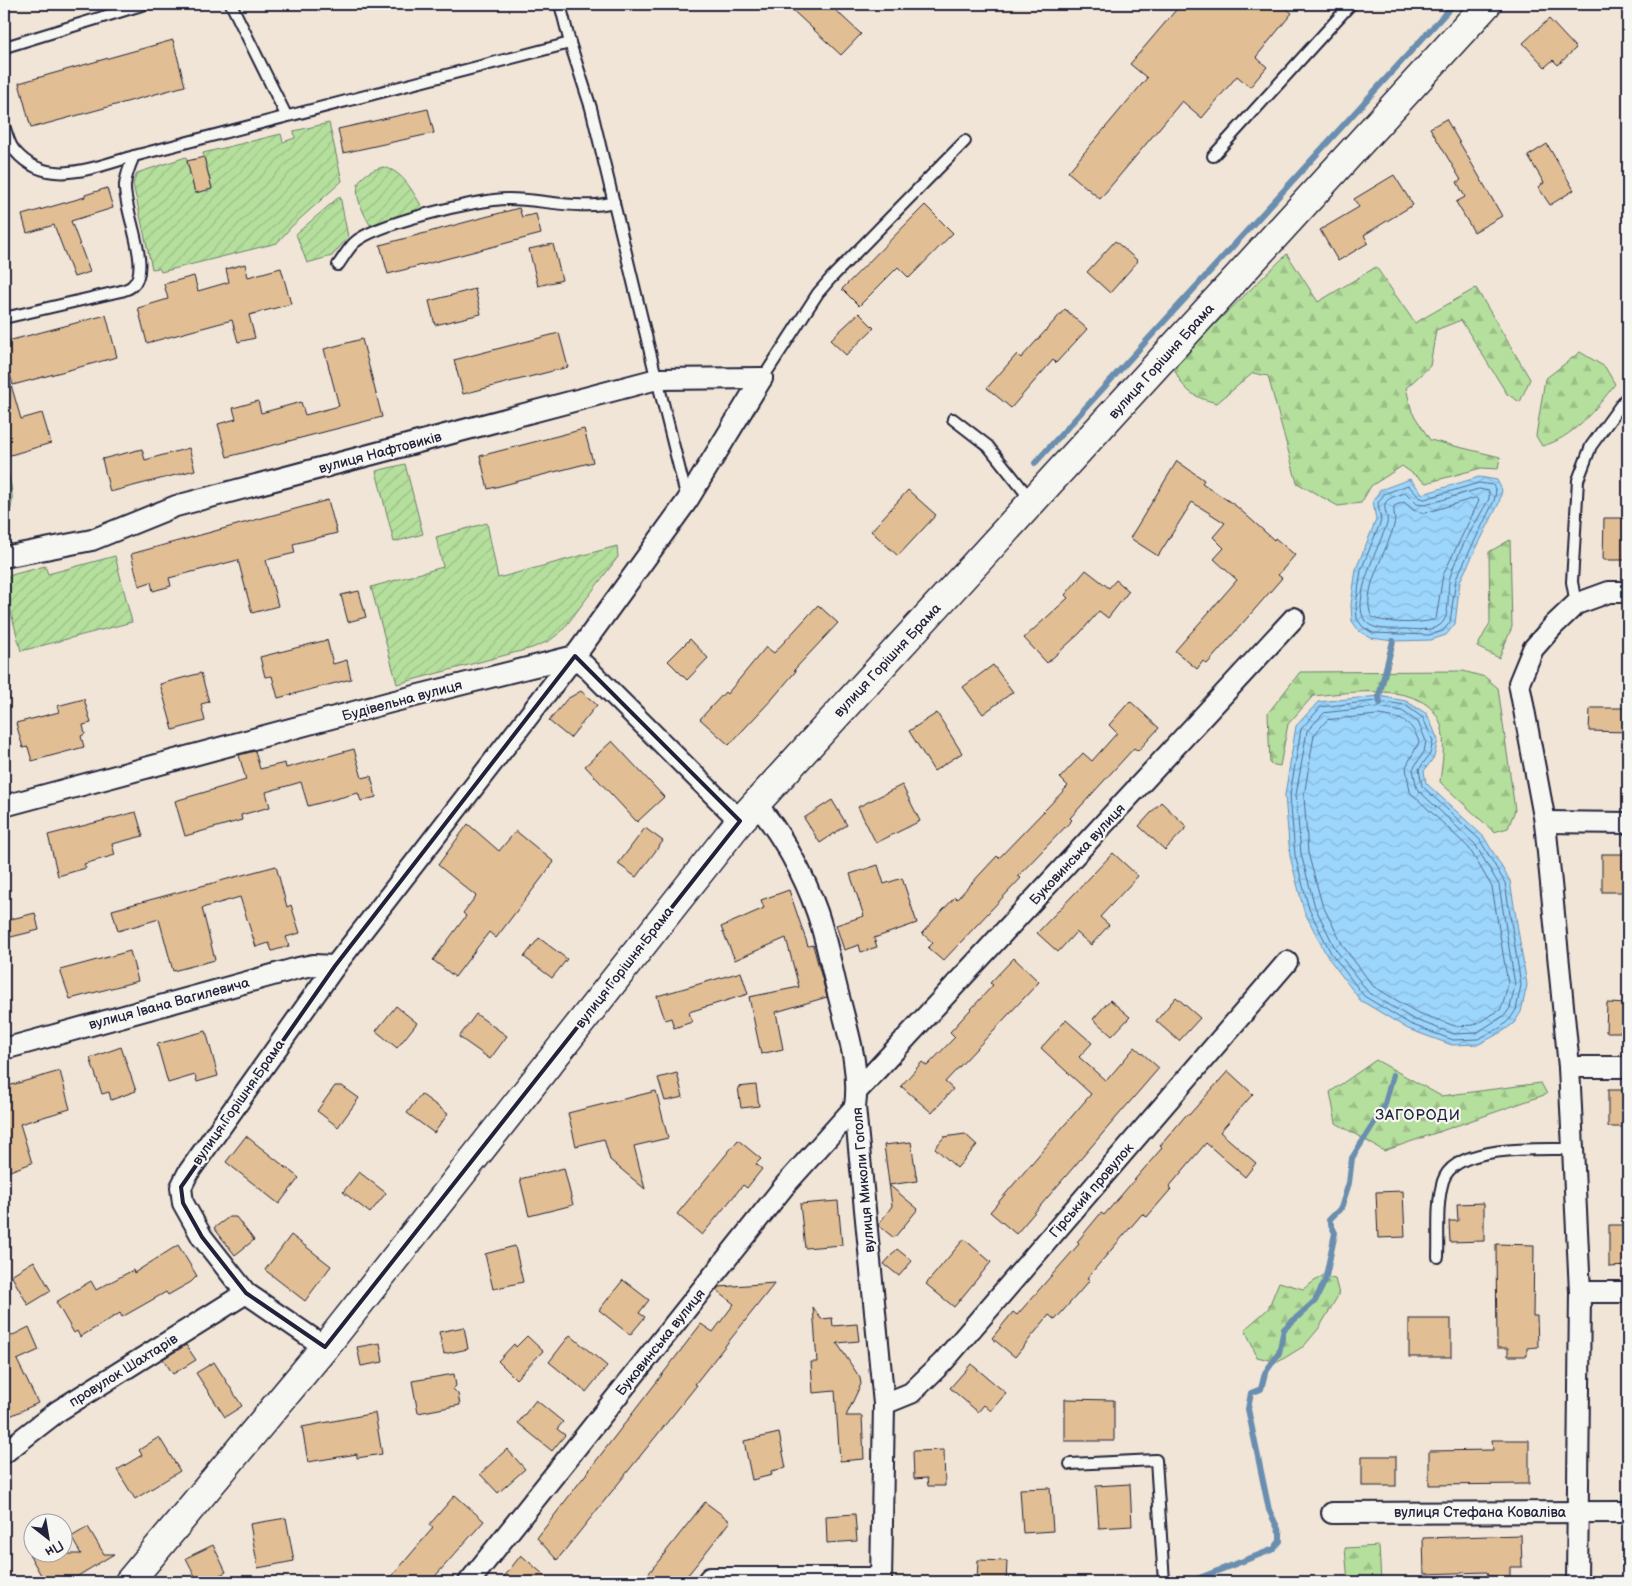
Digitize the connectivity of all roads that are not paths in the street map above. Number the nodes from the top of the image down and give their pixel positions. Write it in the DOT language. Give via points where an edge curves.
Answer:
graph roads {
  1 [pos="145,4"];
  2 [pos="231,4"];
  3 [pos="560,4"];
  4 [pos="1350,4"];
  5 [pos="1487,4"];
  6 [pos="570,43"];
  7 [pos="4,51"];
  8 [pos="286,115"];
  9 [pos="4,126"];
  10 [pos="965,141"];
  11 [pos="134,156"];
  12 [pos="1213,156"];
  13 [pos="614,202"];
  14 [pos="338,265"];
  15 [pos="4,318"];
  16 [pos="657,378"];
  17 [pos="762,378"];
  18 [pos="1628,395"];
  19 [pos="953,419"];
  20 [pos="687,501"];
  21 [pos="1033,502"];
  22 [pos="4,557"];
  23 [pos="1628,592"];
  24 [pos="1576,604"];
  25 [pos="1294,618"];
  26 [pos="575,656"];
  27 [pos="4,806"];
  28 [pos="748,812"];
  29 [pos="1545,822"];
  30 [pos="1628,823"];
  31 [pos="1287,962"];
  32 [pos="335,966"];
  33 [pos="4,1049"];
  34 [pos="1569,1067"];
  35 [pos="1628,1067"];
  36 [pos="857,1098"];
  37 [pos="1574,1149"];
  38 [pos="1438,1257"];
  39 [pos="1580,1292"];
  40 [pos="1628,1292"];
  41 [pos="246,1293"];
  42 [pos="325,1347"];
  43 [pos="884,1404"];
  44 [pos="4,1453"];
  45 [pos="1070,1464"];
  46 [pos="1577,1512"];
  47 [pos="1628,1512"];
  48 [pos="1332,1513"];
  49 [pos="881,1580"];
  50 [pos="129,1582"];
  51 [pos="469,1582"];
  52 [pos="707,1582"];
  53 [pos="1164,1582"];
  54 [pos="1577,1582"];
  1 -- 7 [label="lane" via="5,47"];
  2 -- 8 [label="lane"];
  3 -- 6 [label="lane"];
  4 -- 12 [label="lane"];
  5 -- 21 [label="street, вулиця Горішня Брама"];
  6 -- 8 [label="lane"];
  6 -- 13 [label="lane" via="591,108"];
  8 -- 11 [label="lane"];
  9 -- 11 [label="lane" via="14,150 37,169 71,174"];
  10 -- 17 [label="lane" via="824,285"];
  11 -- 15 [label="lane" via="125,186 139,270 132,286"];
  13 -- 14 [label="lane" via="599,206 508,199 436,212 366,235 354,243"];
  13 -- 16 [label="lane"];
  16 -- 17 [label="lane"];
  16 -- 20 [label="lane"];
  16 -- 22 [label="street, вулиця Нафтовиків" via="176,506 92,540"];
  17 -- 20 [label="lane"];
  18 -- 24 [label="lane" via="1591,446 1578,480 1572,582"];
  19 -- 21 [label="lane" via="988,446"];
  20 -- 26 [label="street, вулиця Горішня Брама"];
  21 -- 28 [label="street, вулиця Горішня Брама"];
  23 -- 24 [label="street" via="1609,592"];
  24 -- 29 [label="street" via="1533,649 1519,683"];
  25 -- 36 [label="street, Буковинська вулиця"];
  26 -- 27 [label="street, Будівельна вулиця"];
  26 -- 28 [label="street"];
  26 -- 32 [label="street, вулиця Горішня Брама"];
  28 -- 36 [label="street, вулиця Миколи Гоголя" via="767,816 790,852 817,912 855,1060"];
  28 -- 42 [label="street, вулиця Горішня Брама"];
  29 -- 30 [label="street"];
  29 -- 34 [label="street"];
  31 -- 43 [label="street, Гірський провулок" via="943,1362 911,1393"];
  32 -- 33 [label="street, вулиця Івана Вагилевича" via="298,968"];
  32 -- 41 [label="street, вулиця Горішня Брама" via="181,1186 183,1203 202,1237"];
  34 -- 35 [label="street"];
  34 -- 37 [label="street"];
  36 -- 43 [label="street, вулиця Миколи Гоголя"];
  36 -- 51 [label="street, Буковинська вулиця"];
  37 -- 38 [label="lane" via="1475,1155 1455,1164 1444,1179 1439,1202"];
  37 -- 39 [label="street"];
  39 -- 40 [label="street"];
  39 -- 46 [label="street"];
  41 -- 42 [label="street, вулиця Горішня Брама"];
  41 -- 44 [label="street, провулок Шахтарів" via="58,1411"];
  42 -- 50 [label="street, вулиця Горішня Брама"];
  43 -- 49 [label="street, вулиця Миколи Гоголя"];
  45 -- 53 [label="lane" via="1156,1460"];
  46 -- 47 [label="street, вулиця Стефана Коваліва"];
  46 -- 48 [label="street, вулиця Стефана Коваліва"];
  46 -- 54 [label="street"];
  49 -- 52 [label="street, вулиця Миколи Гоголя" via="710,1578"];
}
